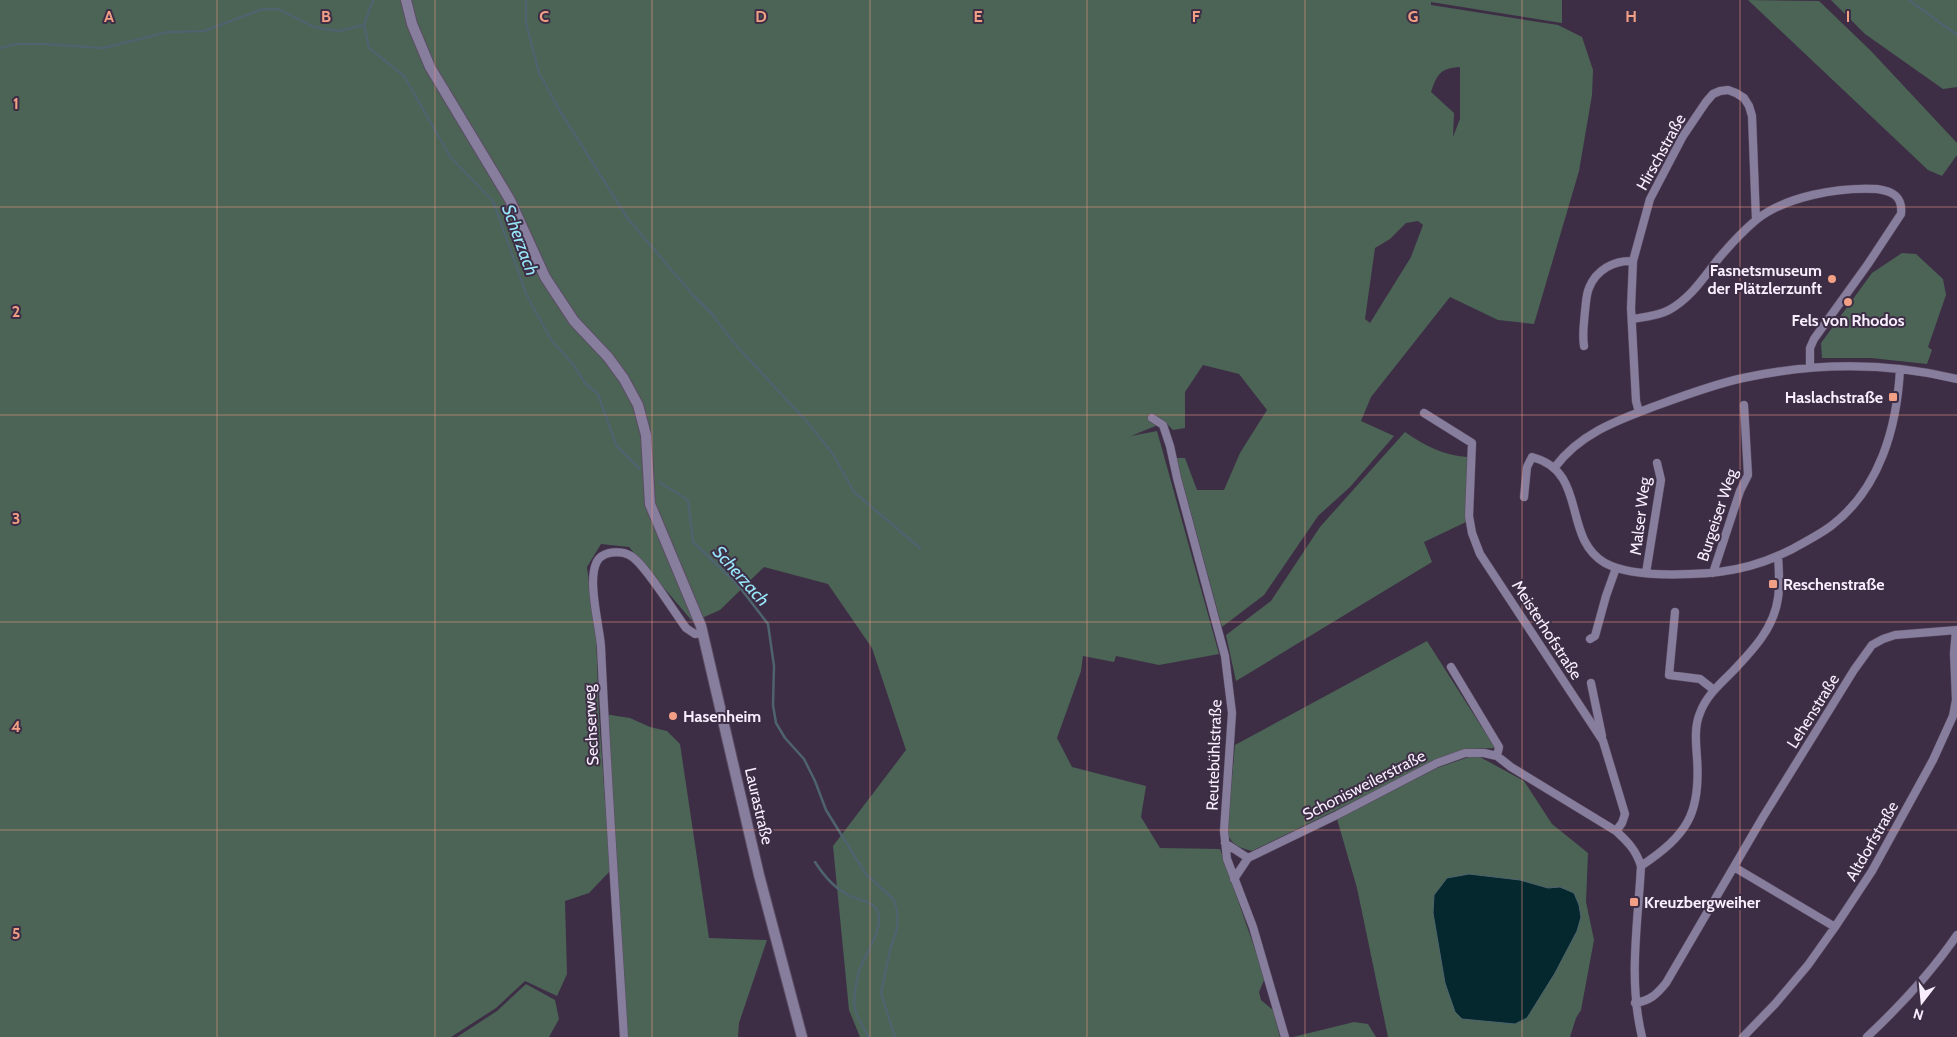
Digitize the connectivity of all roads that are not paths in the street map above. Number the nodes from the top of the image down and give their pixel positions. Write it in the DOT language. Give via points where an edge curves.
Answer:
graph roads {
  1 [pos="406,0"];
  2 [pos="1756,220"];
  3 [pos="1633,261"];
  4 [pos="1632,318"];
  5 [pos="1584,346"];
  6 [pos="1810,367"];
  7 [pos="1900,369"];
  8 [pos="1957,380"];
  9 [pos="1744,405"];
  10 [pos="1639,412"];
  11 [pos="1424,413"];
  12 [pos="1152,418"];
  13 [pos="1657,462"];
  14 [pos="1555,467"];
  15 [pos="1524,497"];
  16 [pos="1778,556"];
  17 [pos="1616,568"];
  18 [pos="1646,573"];
  19 [pos="1713,574"];
  20 [pos="1675,612"];
  21 [pos="1957,630"];
  22 [pos="703,633"];
  23 [pos="1590,640"];
  24 [pos="1451,667"];
  25 [pos="1591,684"];
  26 [pos="1714,690"];
  27 [pos="1603,741"];
  28 [pos="1497,756"];
  29 [pos="1616,831"];
  30 [pos="1225,843"];
  31 [pos="1248,858"];
  32 [pos="1641,866"];
  33 [pos="1734,867"];
  34 [pos="1234,880"];
  35 [pos="1835,927"];
  36 [pos="1957,935"];
  37 [pos="1635,1004"];
  38 [pos="624,1037"];
  39 [pos="802,1037"];
  40 [pos="1285,1037"];
  41 [pos="1642,1037"];
  42 [pos="1743,1037"];
  43 [pos="1868,1037"];
  1 -- 22 [label="street, Laurastraße" via="430,67 510,200 545,277 574,321 624,379 638,406 646,434 650,504"];
  2 -- 3 [label="street, Hirschstraße" via="1752,116 1744,98 1728,90 1720,91 1706,102 1650,199"];
  2 -- 4 [label="street" via="1688,296 1669,310 1651,317"];
  2 -- 6 [label="street" via="1809,196 1839,190 1889,190 1898,196 1901,214 1814,339 1810,348"];
  3 -- 4 [label="street, Hirschstraße"];
  3 -- 5 [label="street" via="1623,260 1608,266 1588,289 1582,335"];
  4 -- 10 [label="street, Hirschstraße"];
  6 -- 7 [label="street"];
  6 -- 10 [label="street" via="1734,380"];
  7 -- 8 [label="street"];
  7 -- 16 [label="street" via="1894,425 1877,471 1863,494 1831,526"];
  9 -- 19 [label="street, Burgeiser Weg" via="1748,475"];
  10 -- 14 [label="street" via="1594,432 1573,446"];
  11 -- 27 [label="street, Meisterhofstraße" via="1472,443 1469,516 1480,554"];
  12 -- 30 [label="street, Reutebühlstraße" via="1163,425 1170,446 1225,656 1232,713"];
  13 -- 18 [label="street, Malser Weg" via="1661,480"];
  14 -- 15 [label="street" via="1532,456 1527,467"];
  14 -- 17 [label="street" via="1568,486 1583,540 1595,555"];
  16 -- 19 [label="street" via="1745,569"];
  16 -- 26 [label="street" via="1778,595 1771,624 1749,655"];
  17 -- 18 [label="street"];
  17 -- 23 [label="street" via="1595,636"];
  18 -- 19 [label="street"];
  20 -- 26 [label="street" via="1669,675 1700,679"];
  21 -- 33 [label="street, Lehenstraße" via="1895,635 1872,645"];
  21 -- 35 [label="street, Altdorfstraße" via="1954,653 1956,700 1946,735 1872,871"];
  22 -- 38 [label="street, Sechserweg" via="695,634 686,628 643,567 631,556 612,552 594,564 592,575 600,636"];
  22 -- 39 [label="street, Laurastraße" via="753,848"];
  24 -- 28 [label="street" via="1499,747"];
  25 -- 27 [label="street, Meisterhofstraße"];
  26 -- 32 [label="street" via="1699,714 1696,726 1698,796 1692,813 1672,843"];
  27 -- 29 [label="street, Meisterhofstraße" via="1625,814"];
  28 -- 29 [label="street, Schonisweilerstraße"];
  28 -- 31 [label="street, Schonisweilerstraße" via="1484,752 1465,753 1437,763"];
  29 -- 32 [label="street, Schonisweilerstraße" via="1634,848"];
  30 -- 31 [label="street"];
  30 -- 34 [label="street, Reutebühlstraße"];
  31 -- 34 [label="street"];
  32 -- 37 [label="street" via="1633,978"];
  33 -- 35 [label="street"];
  33 -- 37 [label="street, Lehenstraße" via="1666,982 1647,1002"];
  34 -- 40 [label="street, Reutebühlstraße" via="1253,927"];
  35 -- 42 [label="street, Altdorfstraße" via="1808,965"];
  36 -- 43 [label="street" via="1910,995"];
  37 -- 41 [label="street"];
}
